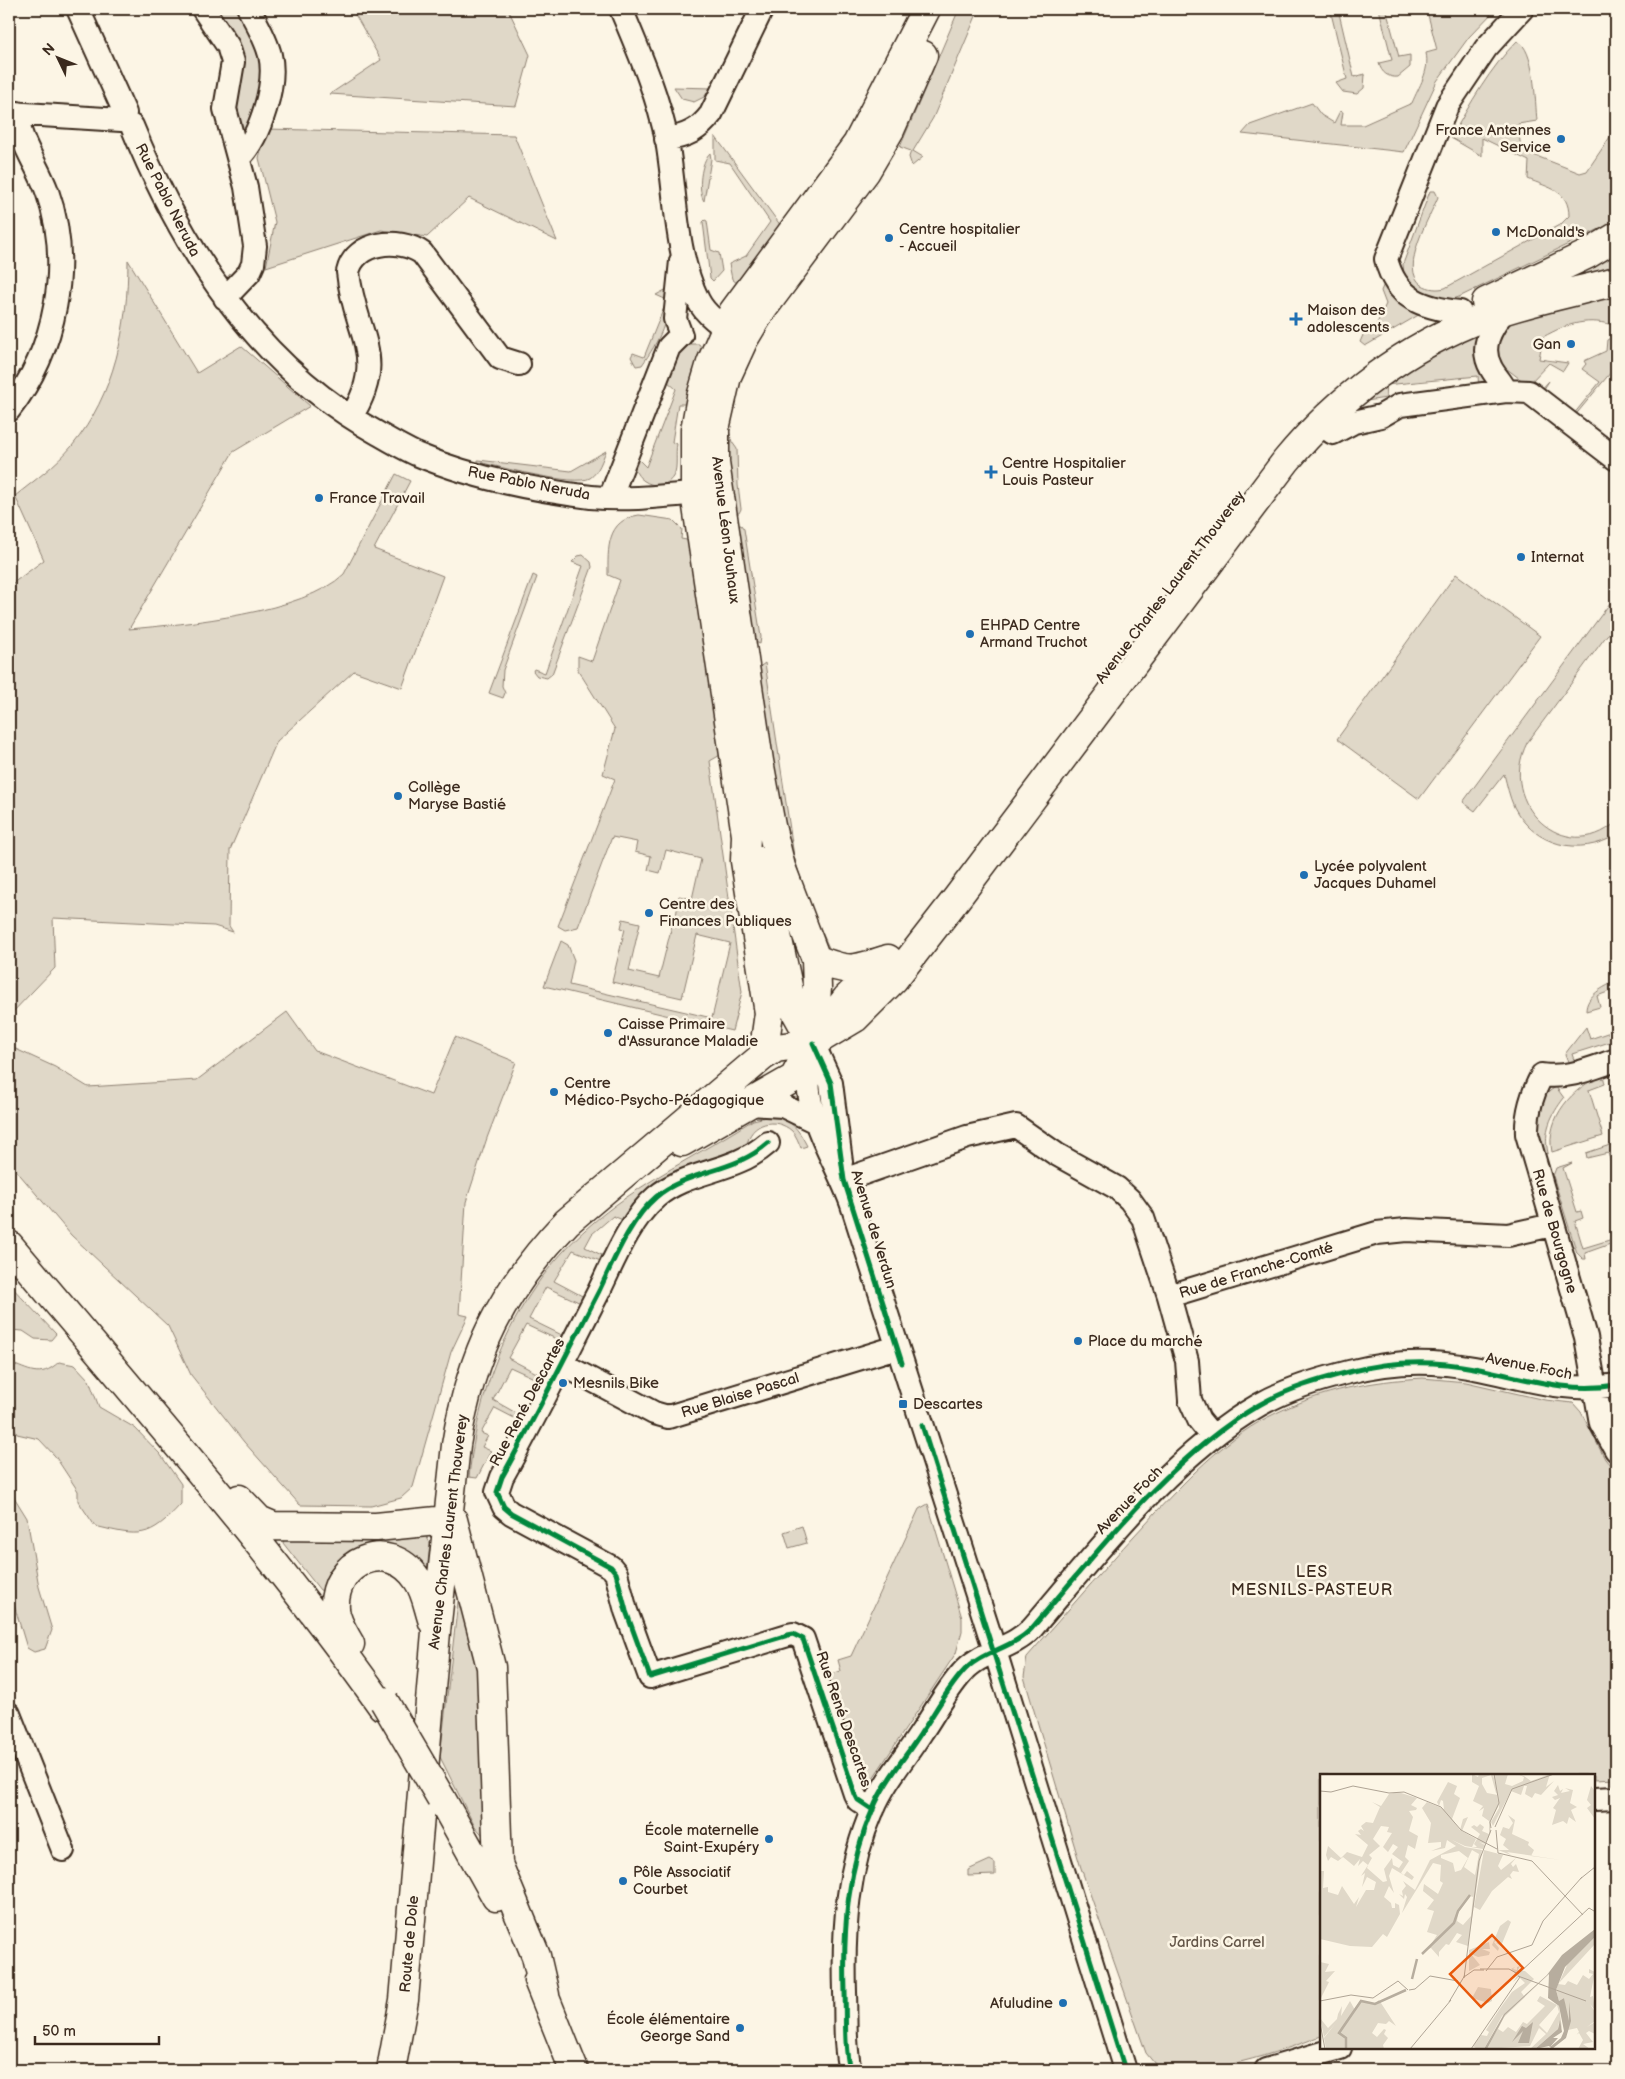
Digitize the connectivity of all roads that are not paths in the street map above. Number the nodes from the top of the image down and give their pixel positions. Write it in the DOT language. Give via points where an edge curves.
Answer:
graph roads {
  1 [pos="78,9"];
  2 [pos="203,9"];
  3 [pos="250,9"];
  4 [pos="621,9"];
  5 [pos="762,9"];
  6 [pos="926,9"];
  7 [pos="943,9"];
  8 [pos="1522,9"];
  9 [pos="13,113"];
  10 [pos="126,120"];
  11 [pos="666,139"];
  12 [pos="240,157"];
  13 [pos="1616,237"];
  14 [pos="682,251"];
  15 [pos="1616,281"];
  16 [pos="225,298"];
  17 [pos="1504,311"];
  18 [pos="1460,312"];
  19 [pos="728,329"];
  20 [pos="681,335"];
  21 [pos="519,364"];
  22 [pos="1506,391"];
  23 [pos="9,410"];
  24 [pos="351,417"];
  25 [pos="1320,424"];
  26 [pos="1616,459"];
  27 [pos="706,493"];
  28 [pos="610,498"];
  29 [pos="746,835"];
  30 [pos="816,959"];
  31 [pos="888,959"];
  32 [pos="813,1043"];
  33 [pos="763,1056"];
  34 [pos="1616,1060"];
  35 [pos="749,1104"];
  36 [pos="722,1119"];
  37 [pos="814,1121"];
  38 [pos="768,1143"];
  39 [pos="625,1175"];
  40 [pos="844,1180"];
  41 [pos="1552,1225"];
  42 [pos="9,1245"];
  43 [pos="1169,1296"];
  44 [pos="897,1347"];
  45 [pos="562,1364"];
  46 [pos="1616,1385"];
  47 [pos="1594,1389"];
  48 [pos="131,1391"];
  49 [pos="1212,1436"];
  50 [pos="1616,1450"];
  51 [pos="448,1512"];
  52 [pos="436,1632"];
  53 [pos="995,1651"];
  54 [pos="383,1704"];
  55 [pos="9,1714"];
  56 [pos="1616,1798"];
  57 [pos="1595,1799"];
  58 [pos="873,1810"];
  59 [pos="418,1825"];
  60 [pos="63,1850"];
  61 [pos="549,2005"];
  62 [pos="1337,2049"];
  63 [pos="389,2068"];
  64 [pos="562,2070"];
  65 [pos="574,2070"];
  66 [pos="850,2070"];
  67 [pos="1125,2070"];
  68 [pos="1266,2070"];
  1 -- 10 [label="street, Rue Pablo Neruda"];
  2 -- 12 [label="street" via="231,54 232,73 225,109"];
  3 -- 12 [label="street" via="266,43 272,70 261,118 249,147"];
  4 -- 11 [label="street" via="651,82"];
  5 -- 11 [label="street" via="711,114 692,132"];
  6 -- 19 [label="main road" via="857,144 743,298"];
  7 -- 19 [label="main road, Avenue Léon Jouhaux" via="890,130 866,171 759,314"];
  8 -- 18 [label="street" via="1486,48 1447,106 1386,259 1398,286 1409,297 1422,306"];
  9 -- 10 [label="street"];
  9 -- 23 [label="street" via="52,205 58,235 59,273 49,336 31,376"];
  10 -- 16 [label="street, Rue Pablo Neruda" via="178,226"];
  11 -- 14 [label="street"];
  12 -- 16 [label="street" via="255,246 249,273"];
  13 -- 18 [label="main road, Avenue Charles Laurent Thouverey" via="1588,254"];
  14 -- 19 [label="street" via="704,311"];
  14 -- 20 [label="street" via="676,319"];
  15 -- 17 [label="main road, Avenue Charles Laurent Thouverey"];
  16 -- 24 [label="street, Rue Pablo Neruda" via="265,346 315,391"];
  17 -- 22 [label="street" via="1491,328 1485,352 1491,369"];
  17 -- 25 [label="main road, Avenue Charles Laurent Thouverey" via="1466,325 1394,363"];
  18 -- 31 [label="main road, Avenue Charles Laurent Thouverey" via="1366,364 1330,390 1292,430 1250,480"];
  19 -- 20 [label="street"];
  19 -- 27 [label="main road, Avenue Léon Jouhaux" via="727,376 715,428"];
  20 -- 28 [label="street" via="669,347"];
  21 -- 24 [label="street" via="500,358 422,253 413,246 400,244 375,246 361,252 350,264 348,272 370,363 367,385"];
  22 -- 25 [label="street" via="1400,405 1381,416 1354,422 1333,433"];
  22 -- 26 [label="street" via="1529,392"];
  24 -- 28 [label="street, Rue Pablo Neruda" via="415,453 459,469 524,486"];
  25 -- 32 [label="main road, Avenue Charles Laurent Thouverey" via="1286,461 894,979 856,1018"];
  27 -- 28 [label="street, Rue Pablo Neruda"];
  27 -- 29 [label="main road"];
  27 -- 30 [label="main road, Avenue Léon Jouhaux" via="771,826 781,867"];
  29 -- 32 [label="main road" via="760,858 792,1005"];
  29 -- 33 [label="main road" via="745,861 769,1013"];
  30 -- 31 [label="main road" via="852,970"];
  30 -- 32 [label="main road, Avenue Léon Jouhaux"];
  31 -- 32 [label="main road, Avenue Charles Laurent Thouverey" via="847,998"];
  32 -- 33 [label="main road, Avenue Charles Laurent Thouverey" via="776,1048"];
  32 -- 35 [label="main road, Avenue Charles Laurent Thouverey" via="794,1078"];
  32 -- 36 [label="main road"];
  32 -- 37 [label="street, Avenue de Verdun" via="808,1090"];
  32 -- 40 [label="street, Avenue de Verdun" via="831,1083"];
  33 -- 39 [label="main road, Avenue Charles Laurent Thouverey"];
  34 -- 41 [label="street, Rue de Bourgogne" via="1570,1075 1542,1076 1531,1100 1527,1134"];
  35 -- 36 [label="main road, Avenue Charles Laurent Thouverey"];
  35 -- 37 [label="street" via="783,1106"];
  36 -- 39 [label="main road, Avenue Charles Laurent Thouverey"];
  37 -- 40 [label="street, Avenue de Verdun"];
  38 -- 45 [label="street, Rue René Descartes" via="737,1164 681,1182 655,1197 621,1246"];
  39 -- 51 [label="main road, Avenue Charles Laurent Thouverey" via="554,1235 503,1303 484,1340 469,1383 456,1444"];
  40 -- 43 [label="street, Rue de Franche-Comté" via="967,1136 1016,1126 1056,1154 1117,1188 1130,1200 1143,1218"];
  40 -- 44 [label="street, Avenue de Verdun"];
  41 -- 43 [label="street, Rue de Franche-Comté" via="1508,1235 1406,1230 1376,1233"];
  41 -- 47 [label="street, Rue de Bourgogne" via="1586,1337"];
  42 -- 48 [label="main road"];
  43 -- 49 [label="street" via="1187,1361 1190,1400 1199,1420"];
  44 -- 45 [label="street, Rue Blaise Pascal" via="668,1417 654,1413"];
  44 -- 53 [label="street, Avenue de Verdun"];
  45 -- 58 [label="street, Rue René Descartes" via="498,1484 497,1492 504,1507 611,1566 650,1677 788,1635 803,1639 855,1794"];
  46 -- 47 [label="street, Avenue Foch"];
  47 -- 49 [label="street, Avenue Foch" via="1551,1385 1439,1363 1388,1365 1353,1370 1288,1390 1258,1405"];
  47 -- 50 [label="street, Rue de Bourgogne" via="1603,1429"];
  48 -- 51 [label="main road" via="150,1399 249,1511 266,1524 376,1527"];
  48 -- 54 [label="main road" via="268,1556"];
  49 -- 53 [label="street, Avenue Foch" via="1101,1547 1028,1632"];
  51 -- 52 [label="main road, Avenue Charles Laurent Thouverey"];
  51 -- 61 [label="main road" via="490,1667 498,1864 536,1956"];
  52 -- 54 [label="main road" via="418,1580 396,1560 370,1557 361,1560 344,1577 335,1600 338,1623"];
  52 -- 59 [label="main road, Avenue Charles Laurent Thouverey"];
  53 -- 58 [label="street, Avenue Foch" via="979,1658 961,1674"];
  53 -- 67 [label="street, Avenue de Verdun"];
  54 -- 61 [label="main road, bridge" via="441,1798"];
  55 -- 60 [label="street"];
  56 -- 57 [label="street"];
  58 -- 66 [label="street, Avenue Foch" via="850,1881 846,1908 845,1991"];
  59 -- 63 [label="main road, Route de Dole" via="404,2000"];
  61 -- 64 [label="main road" via="555,2048"];
  61 -- 65 [label="main road"];
  62 -- 68 [label="street"];
}
